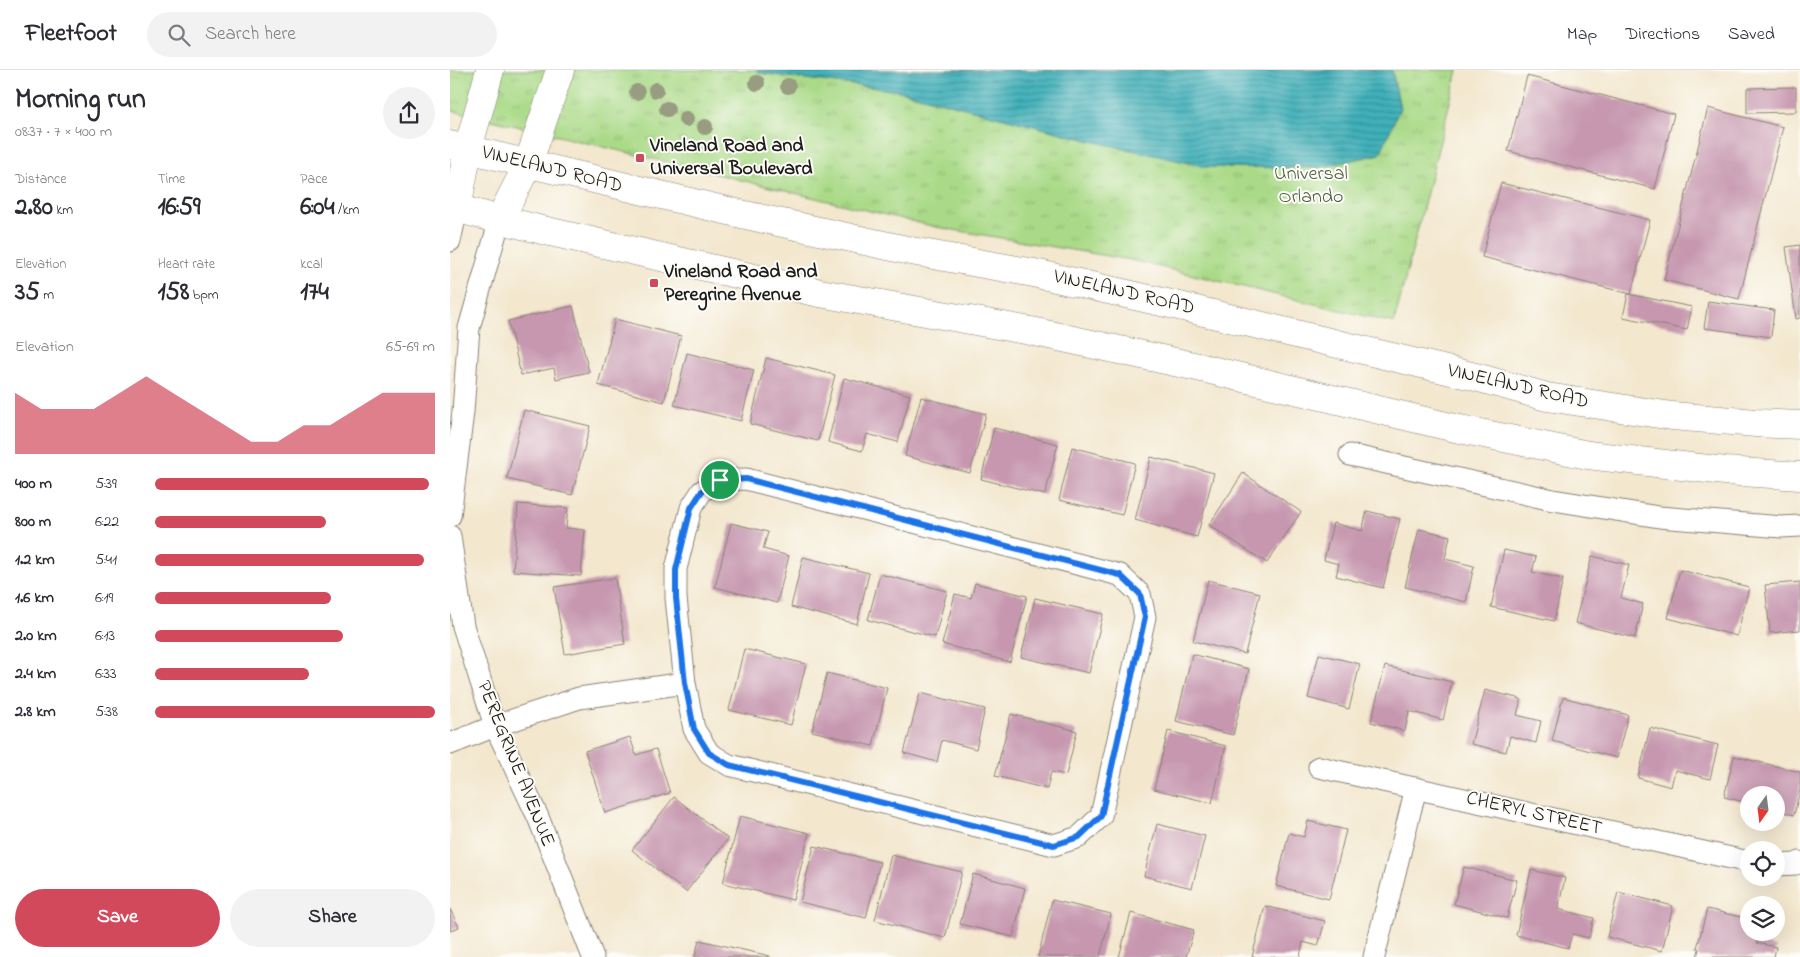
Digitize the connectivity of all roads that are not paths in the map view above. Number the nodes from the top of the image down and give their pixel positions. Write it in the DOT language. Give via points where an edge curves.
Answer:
graph roads {
  1 [pos="490,70"];
  2 [pos="560,70"];
  3 [pos="459,147"];
  4 [pos="528,164"];
  5 [pos="453,208"];
  6 [pos="500,219"];
  7 [pos="450,241"];
  8 [pos="1800,425"];
  9 [pos="1350,455"];
  10 [pos="1800,476"];
  11 [pos="450,516"];
  12 [pos="1800,526"];
  13 [pos="450,536"];
  14 [pos="685,683"];
  15 [pos="495,726"];
  16 [pos="450,744"];
  17 [pos="1319,767"];
  18 [pos="1416,788"];
  19 [pos="1740,860"];
  20 [pos="1800,862"];
  21 [pos="1785,864"];
  22 [pos="593,957"];
  23 [pos="1374,957"];
  1 -- 3 [label="main road"];
  2 -- 4 [label="main road"];
  3 -- 4 [label="main road, VINELAND ROAD"];
  3 -- 5 [label="main road"];
  4 -- 6 [label="main road"];
  4 -- 8 [label="main road, VINELAND ROAD" via="741,214 1034,272 1166,302 1547,396 1672,416"];
  5 -- 6 [label="main road"];
  5 -- 7 [label="street"];
  6 -- 10 [label="main road" via="820,293 1041,333 1578,453 1724,471"];
  6 -- 11 [label="street" via="469,328"];
  9 -- 12 [label="street" via="1553,500 1659,517"];
  13 -- 15 [label="street, PEREGRINE AVENUE" via="463,626"];
  14 -- 14 [label="street" via="694,729 709,753 729,765 1054,845 1079,837 1101,816 1145,617 1140,594 1120,575 746,479 720,480 702,491 691,508 676,570"];
  14 -- 15 [label="street" via="579,698"];
  15 -- 16 [label="street"];
  15 -- 22 [label="street, PEREGRINE AVENUE" via="538,817"];
  17 -- 18 [label="street, CHERYL STREET"];
  18 -- 19 [label="street, CHERYL STREET"];
  18 -- 23 [label="street"];
  20 -- 21 [label="street"];
}
